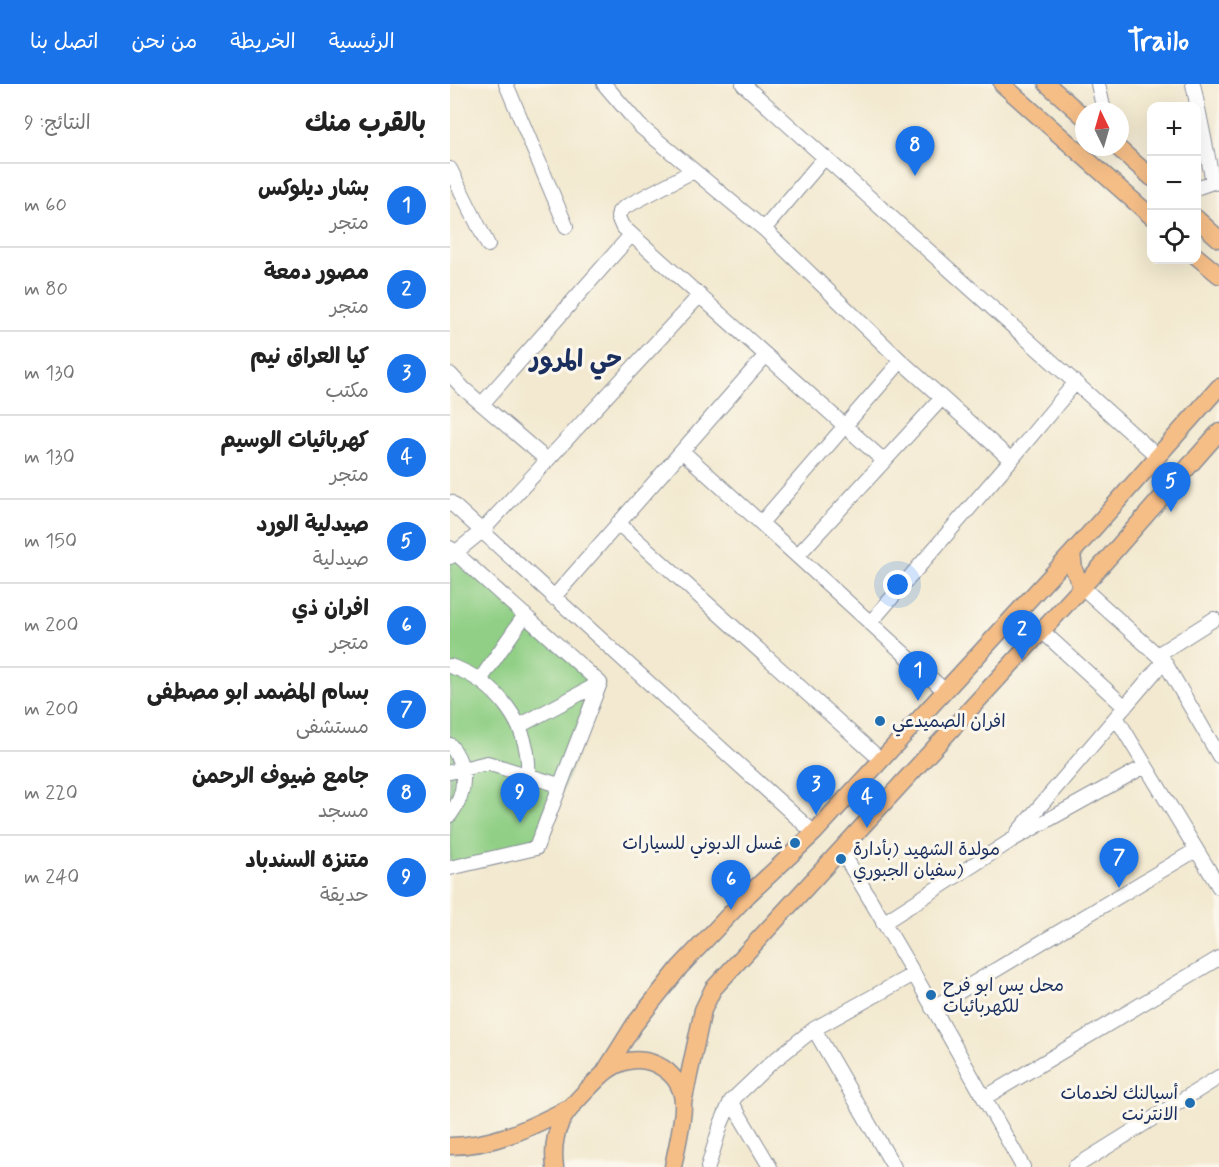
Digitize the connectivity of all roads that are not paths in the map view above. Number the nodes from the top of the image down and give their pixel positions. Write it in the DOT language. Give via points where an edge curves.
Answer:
graph roads {
  1 [pos="506,84"];
  2 [pos="604,84"];
  3 [pos="743,84"];
  4 [pos="1002,84"];
  5 [pos="1047,84"];
  6 [pos="1098,84"];
  7 [pos="1193,84"];
  8 [pos="1102,102"];
  9 [pos="1075,109"];
  10 [pos="1127,156"];
  11 [pos="825,157"];
  12 [pos="450,169"];
  13 [pos="693,171"];
  14 [pos="1147,174"];
  15 [pos="1216,182"];
  16 [pos="1201,187"];
  17 [pos="1147,213"];
  18 [pos="566,226"];
  19 [pos="1201,228"];
  20 [pos="764,229"];
  21 [pos="631,234"];
  22 [pos="1219,238"];
  23 [pos="488,245"];
  24 [pos="1201,259"];
  25 [pos="1219,275"];
  26 [pos="700,295"];
  27 [pos="766,355"];
  28 [pos="901,361"];
  29 [pos="450,374"];
  30 [pos="1075,383"];
  31 [pos="1219,387"];
  32 [pos="942,398"];
  33 [pos="482,404"];
  34 [pos="845,426"];
  35 [pos="1218,434"];
  36 [pos="682,451"];
  37 [pos="1158,456"];
  38 [pos="547,460"];
  39 [pos="1011,460"];
  40 [pos="884,462"];
  41 [pos="450,502"];
  42 [pos="618,523"];
  43 [pos="761,523"];
  44 [pos="482,531"];
  45 [pos="452,553"];
  46 [pos="1072,553"];
  47 [pos="797,556"];
  48 [pos="1083,586"];
  49 [pos="553,597"];
  50 [pos="525,615"];
  51 [pos="1217,620"];
  52 [pos="870,623"];
  53 [pos="1042,631"];
  54 [pos="1160,658"];
  55 [pos="450,666"];
  56 [pos="480,680"];
  57 [pos="600,683"];
  58 [pos="945,691"];
  59 [pos="1120,712"];
  60 [pos="519,726"];
  61 [pos="450,745"];
  62 [pos="1219,756"];
  63 [pos="881,760"];
  64 [pos="1145,766"];
  65 [pos="456,771"];
  66 [pos="528,775"];
  67 [pos="559,785"];
  68 [pos="450,815"];
  69 [pos="814,832"];
  70 [pos="1012,840"];
  71 [pos="841,850"];
  72 [pos="1196,850"];
  73 [pos="450,868"];
  74 [pos="1219,887"];
  75 [pos="883,923"];
  76 [pos="1219,958"];
  77 [pos="914,974"];
  78 [pos="932,1008"];
  79 [pos="814,1029"];
  80 [pos="604,1073"];
  81 [pos="1219,1077"];
  82 [pos="984,1098"];
  83 [pos="731,1101"];
  84 [pos="683,1103"];
  85 [pos="567,1109"];
  86 [pos="450,1146"];
  87 [pos="555,1167"];
  88 [pos="673,1167"];
  89 [pos="708,1167"];
  90 [pos="770,1167"];
  91 [pos="894,1167"];
  92 [pos="1023,1167"];
  93 [pos="1075,1167"];
  1 -- 18 [label="street"];
  2 -- 13 [label="street" via="640,126"];
  3 -- 11 [label="street"];
  4 -- 17 [label="main road"];
  5 -- 9 [label="main road"];
  6 -- 8 [label="street"];
  7 -- 15 [label="street"];
  10 -- 14 [label="main road"];
  11 -- 20 [label="street"];
  11 -- 30 [label="street"];
  12 -- 23 [label="street"];
  13 -- 20 [label="street"];
  13 -- 21 [label="street" via="619,212 622,226"];
  15 -- 16 [label="street"];
  19 -- 22 [label="main road"];
  20 -- 28 [label="street"];
  21 -- 26 [label="street"];
  21 -- 33 [label="street"];
  24 -- 25 [label="main road"];
  26 -- 27 [label="street"];
  26 -- 38 [label="street"];
  27 -- 34 [label="street"];
  27 -- 36 [label="street"];
  28 -- 32 [label="street"];
  28 -- 34 [label="street"];
  29 -- 33 [label="street"];
  30 -- 37 [label="street"];
  30 -- 39 [label="street"];
  31 -- 37 [label="main road"];
  32 -- 39 [label="street"];
  32 -- 40 [label="street"];
  33 -- 38 [label="street"];
  34 -- 40 [label="street"];
  34 -- 43 [label="street"];
  35 -- 48 [label="main road"];
  36 -- 42 [label="street"];
  36 -- 43 [label="street"];
  37 -- 46 [label="main road"];
  38 -- 44 [label="street"];
  39 -- 52 [label="street"];
  40 -- 47 [label="street"];
  41 -- 44 [label="street"];
  42 -- 49 [label="street"];
  42 -- 63 [label="street"];
  43 -- 47 [label="street"];
  44 -- 45 [label="street"];
  44 -- 49 [label="street"];
  45 -- 50 [label="street"];
  46 -- 48 [label="main road" via="1074,570"];
  46 -- 58 [label="main road"];
  47 -- 52 [label="street"];
  48 -- 53 [label="main road"];
  48 -- 54 [label="street"];
  49 -- 69 [label="street"];
  50 -- 56 [label="street"];
  50 -- 57 [label="street"];
  51 -- 54 [label="street"];
  52 -- 58 [label="street"];
  53 -- 59 [label="street"];
  53 -- 71 [label="main road"];
  54 -- 59 [label="street"];
  54 -- 62 [label="street"];
  55 -- 56 [label="street"];
  56 -- 60 [label="street" via="503,701"];
  57 -- 60 [label="street"];
  57 -- 67 [label="street"];
  58 -- 63 [label="main road"];
  59 -- 64 [label="street"];
  59 -- 70 [label="street"];
  60 -- 66 [label="street"];
  61 -- 65 [label="street" via="459,760"];
  63 -- 69 [label="main road"];
  64 -- 70 [label="street"];
  64 -- 72 [label="street"];
  65 -- 66 [label="street" via="487,762"];
  65 -- 68 [label="street" via="463,788"];
  66 -- 67 [label="street"];
  67 -- 73 [label="street" via="536,848"];
  69 -- 80 [label="main road" via="680,967 634,1025"];
  70 -- 75 [label="street"];
  71 -- 75 [label="street"];
  71 -- 84 [label="main road" via="713,989 703,1010"];
  72 -- 74 [label="street"];
  72 -- 78 [label="street"];
  75 -- 77 [label="street"];
  76 -- 82 [label="street"];
  77 -- 78 [label="street"];
  77 -- 79 [label="street"];
  78 -- 82 [label="street"];
  79 -- 83 [label="street"];
  79 -- 91 [label="street"];
  80 -- 84 [label="main road" via="624,1062 646,1060 657,1064 675,1078"];
  80 -- 85 [label="main road"];
  81 -- 93 [label="street"];
  82 -- 92 [label="street"];
  83 -- 89 [label="street"];
  83 -- 90 [label="street"];
  84 -- 88 [label="main road"];
  85 -- 86 [label="main road" via="504,1139"];
  85 -- 87 [label="main road" via="555,1141"];
}
